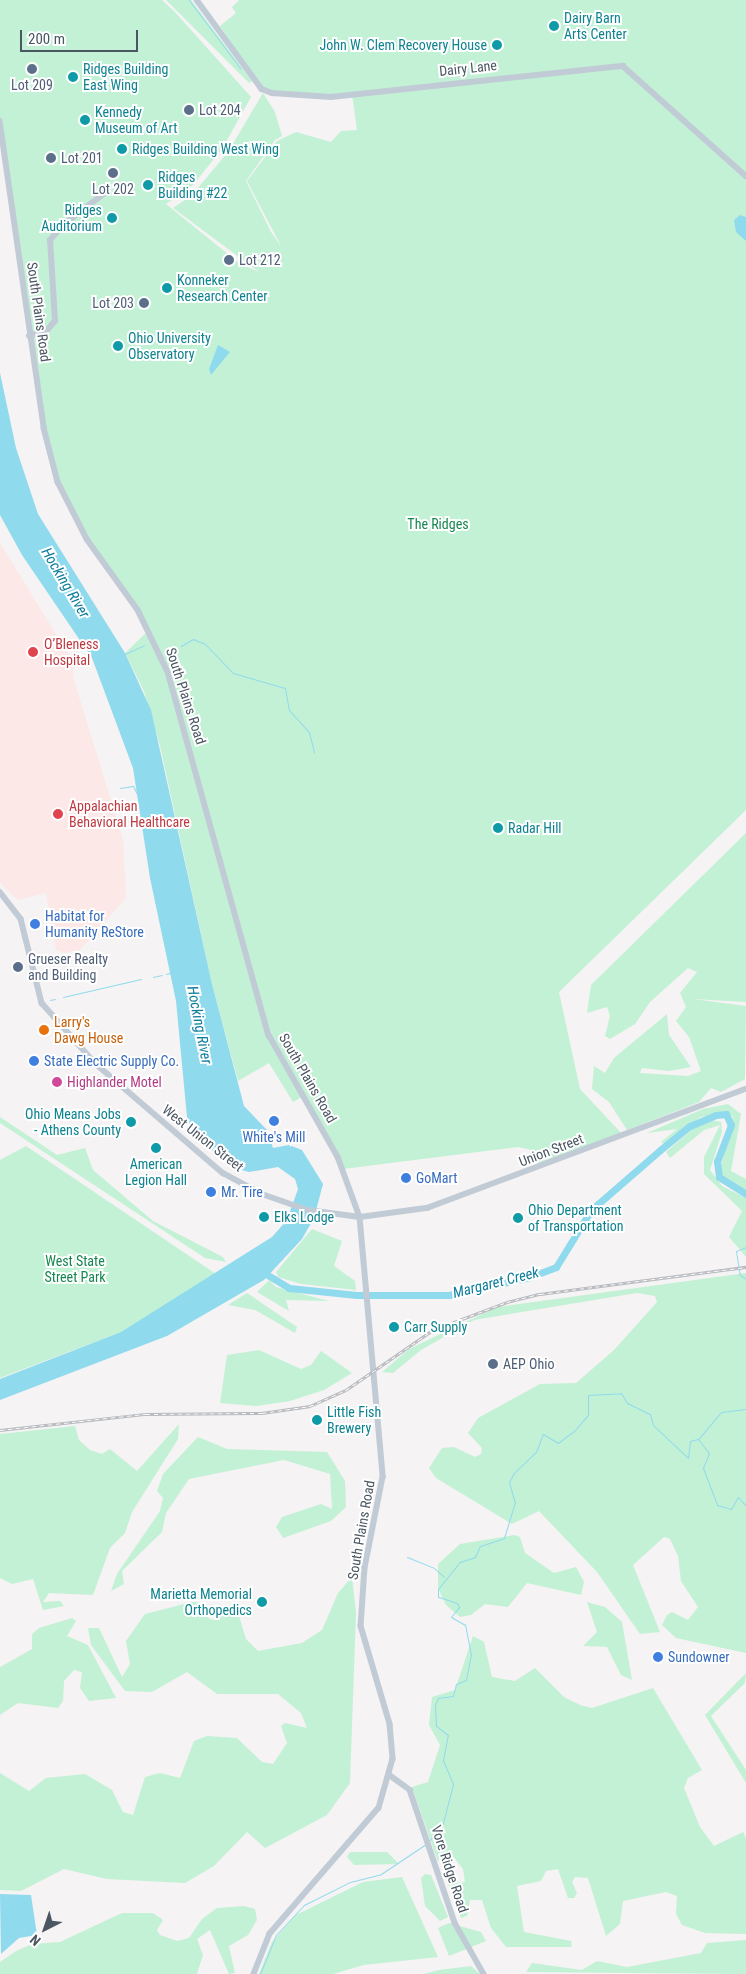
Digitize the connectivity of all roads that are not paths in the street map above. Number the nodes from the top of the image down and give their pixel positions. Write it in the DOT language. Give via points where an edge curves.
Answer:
graph roads {
  1 [pos="197,0"];
  2 [pos="0,121"];
  3 [pos="746,176"];
  4 [pos="106,192"];
  5 [pos="29,336"];
  6 [pos="0,892"];
  7 [pos="746,1089"];
  8 [pos="360,1217"];
  9 [pos="391,1776"];
  10 [pos="254,1974"];
  11 [pos="484,1974"];
  1 -- 3 [label="main road, Dairy Lane" via="265,92 325,97 623,66"];
  2 -- 5 [label="main road, South Plains Road"];
  4 -- 5 [label="main road" via="62,224 50,240 48,255 56,317 49,328"];
  5 -- 8 [label="main road, South Plains Road" via="44,428 58,482 87,539 138,610 168,672 266,1027 338,1157"];
  6 -- 8 [label="main road, West Union Street" via="21,919 40,998 74,1041 205,1159 242,1184 283,1202"];
  7 -- 8 [label="main road, Union Street" via="448,1202"];
  8 -- 9 [label="main road, South Plains Road" via="383,1477 365,1568 361,1626 390,1724"];
  9 -- 10 [label="main road, South Plains Road" via="368,1823 270,1934"];
  9 -- 11 [label="main road, Vore Ridge Road" via="410,1790 454,1923"];
}
